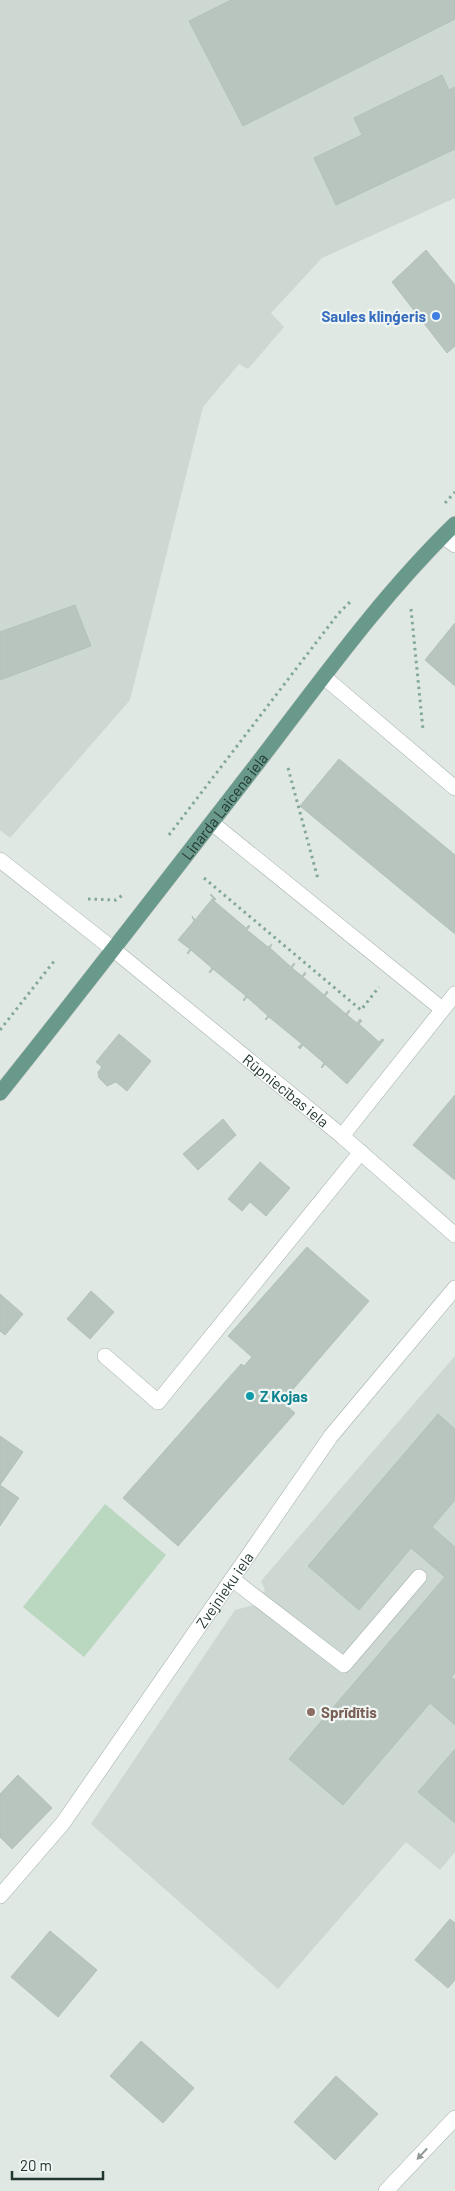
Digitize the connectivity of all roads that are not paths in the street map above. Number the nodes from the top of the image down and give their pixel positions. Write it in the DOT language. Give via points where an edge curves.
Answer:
graph roads {
  1 [pos="455,524"];
  2 [pos="449,541"];
  3 [pos="324,677"];
  4 [pos="455,788"];
  5 [pos="212,823"];
  6 [pos="0,860"];
  7 [pos="114,950"];
  8 [pos="455,994"];
  9 [pos="442,1008"];
  10 [pos="0,1093"];
  11 [pos="342,1136"];
  12 [pos="361,1152"];
  13 [pos="455,1235"];
  14 [pos="455,1288"];
  15 [pos="105,1356"];
  16 [pos="419,1577"];
  17 [pos="232,1579"];
  18 [pos="0,1896"];
  19 [pos="455,2118"];
  20 [pos="386,2191"];
  1 -- 2 [label="main road, Linarda Laicena iela"];
  2 -- 3 [label="main road, Linarda Laicena iela" via="400,583"];
  3 -- 4 [label="street"];
  3 -- 5 [label="main road, Linarda Laicena iela"];
  5 -- 7 [label="main road, Linarda Laicena iela"];
  5 -- 9 [label="street"];
  6 -- 7 [label="street, Rūpniecības iela"];
  7 -- 10 [label="main road, Linarda Laicena iela"];
  7 -- 11 [label="street, Rūpniecības iela"];
  8 -- 9 [label="street"];
  9 -- 11 [label="street"];
  11 -- 12 [label="street, Rūpniecības iela"];
  12 -- 13 [label="street, Rūpniecības iela"];
  12 -- 15 [label="street" via="158,1402"];
  14 -- 17 [label="street, Zvejnieku iela" via="331,1436"];
  16 -- 17 [label="street" via="344,1665"];
  17 -- 18 [label="street, Zvejnieku iela" via="63,1823"];
  19 -- 20 [label="street, one-way"];
}
